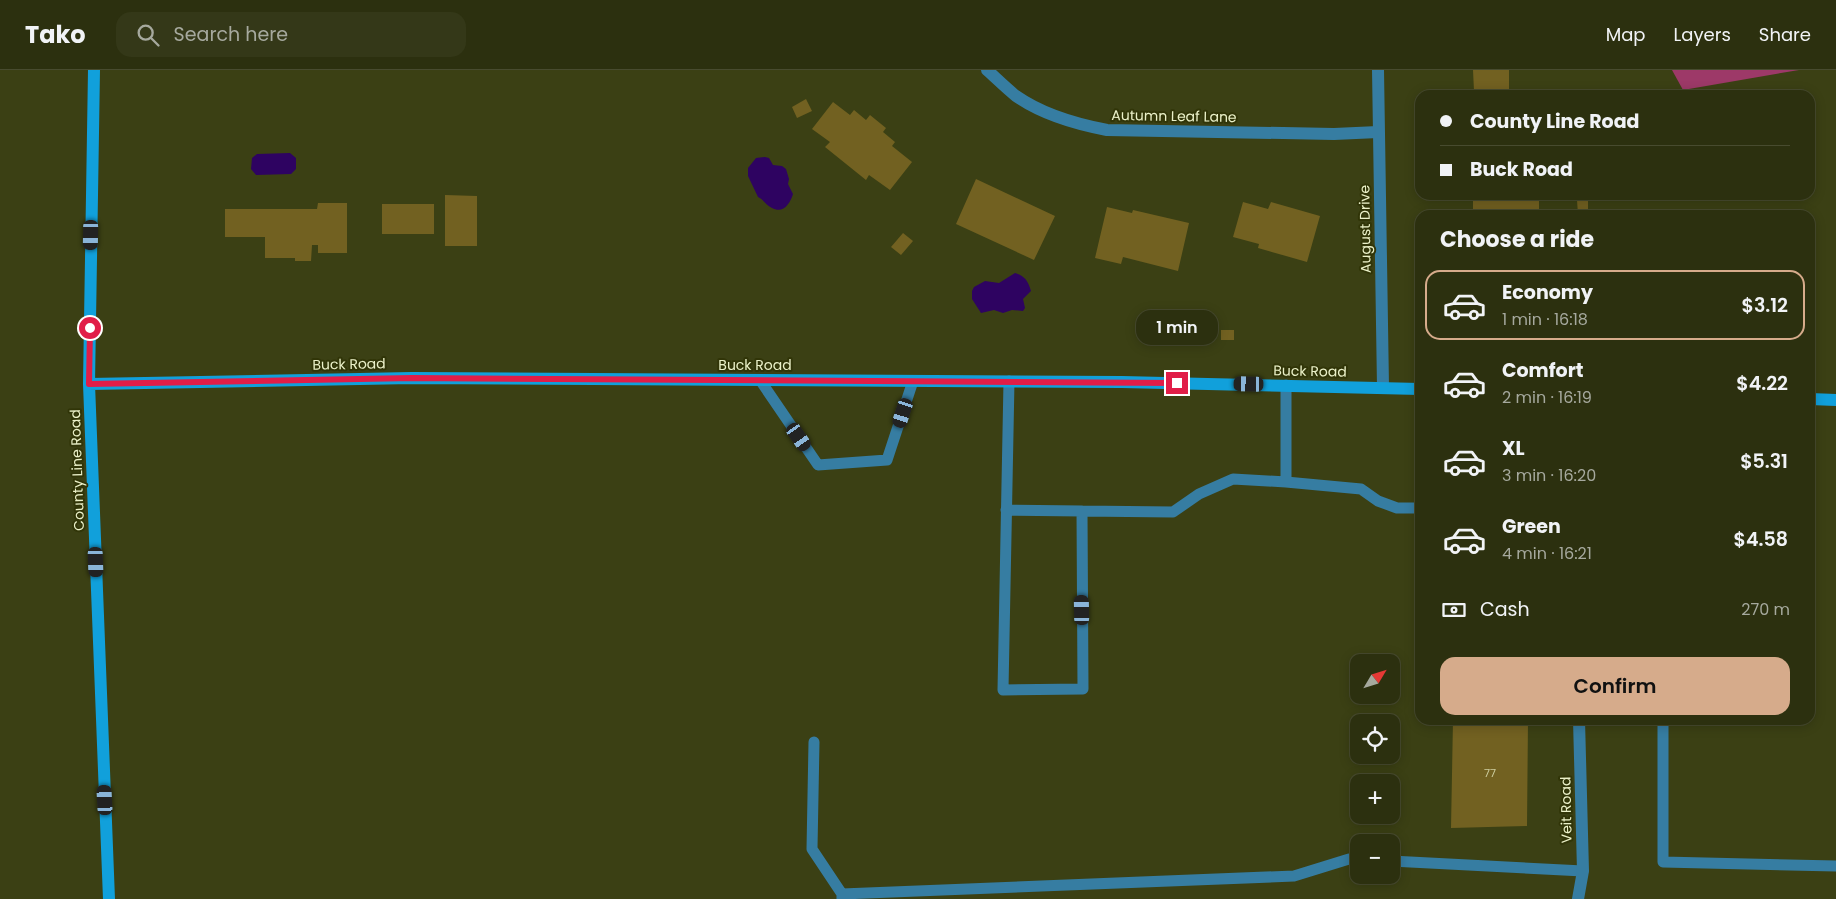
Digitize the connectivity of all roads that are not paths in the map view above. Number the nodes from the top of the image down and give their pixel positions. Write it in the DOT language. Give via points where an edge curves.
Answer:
graph roads {
  1 [pos="94,70"];
  2 [pos="987,70"];
  3 [pos="1378,70"];
  4 [pos="1378,132"];
  5 [pos="760,380"];
  6 [pos="913,381"];
  7 [pos="1009,381"];
  8 [pos="89,384"];
  9 [pos="1286,385"];
  10 [pos="1383,387"];
  11 [pos="1415,389"];
  12 [pos="1815,399"];
  13 [pos="1836,400"];
  14 [pos="1286,482"];
  15 [pos="1415,508"];
  16 [pos="1006,510"];
  17 [pos="1082,511"];
  18 [pos="1579,725"];
  19 [pos="1664,725"];
  20 [pos="814,742"];
  21 [pos="1350,859"];
  22 [pos="1400,862"];
  23 [pos="1836,866"];
  24 [pos="1583,872"];
  25 [pos="842,896"];
  26 [pos="109,899"];
  27 [pos="1578,899"];
  1 -- 8 [label="street, County Line Road"];
  2 -- 4 [label="street, Autumn Leaf Lane" via="1017,96 1054,116 1107,130"];
  3 -- 4 [label="street, August Drive"];
  4 -- 10 [label="street, August Drive"];
  5 -- 6 [label="street, Buck Road"];
  5 -- 6 [label="lane" via="818,465 887,460"];
  5 -- 8 [label="street, Buck Road" via="412,378"];
  6 -- 7 [label="street, Buck Road"];
  7 -- 9 [label="street, Buck Road"];
  7 -- 16 [label="lane"];
  8 -- 26 [label="street, County Line Road"];
  9 -- 10 [label="street, Buck Road"];
  9 -- 14 [label="lane"];
  10 -- 11 [label="street, Buck Road"];
  12 -- 13 [label="street"];
  14 -- 15 [label="lane" via="1361,489 1396,508"];
  14 -- 17 [label="lane" via="1233,479 1199,494 1174,512"];
  16 -- 17 [label="lane"];
  16 -- 17 [label="lane" via="1003,690 1083,689"];
  18 -- 24 [label="street, Veit Road"];
  19 -- 23 [label="lane" via="1663,862"];
  20 -- 25 [label="lane" via="812,849"];
  21 -- 25 [label="lane" via="1294,876"];
  22 -- 24 [label="lane"];
  24 -- 27 [label="street, Veit Road"];
}
